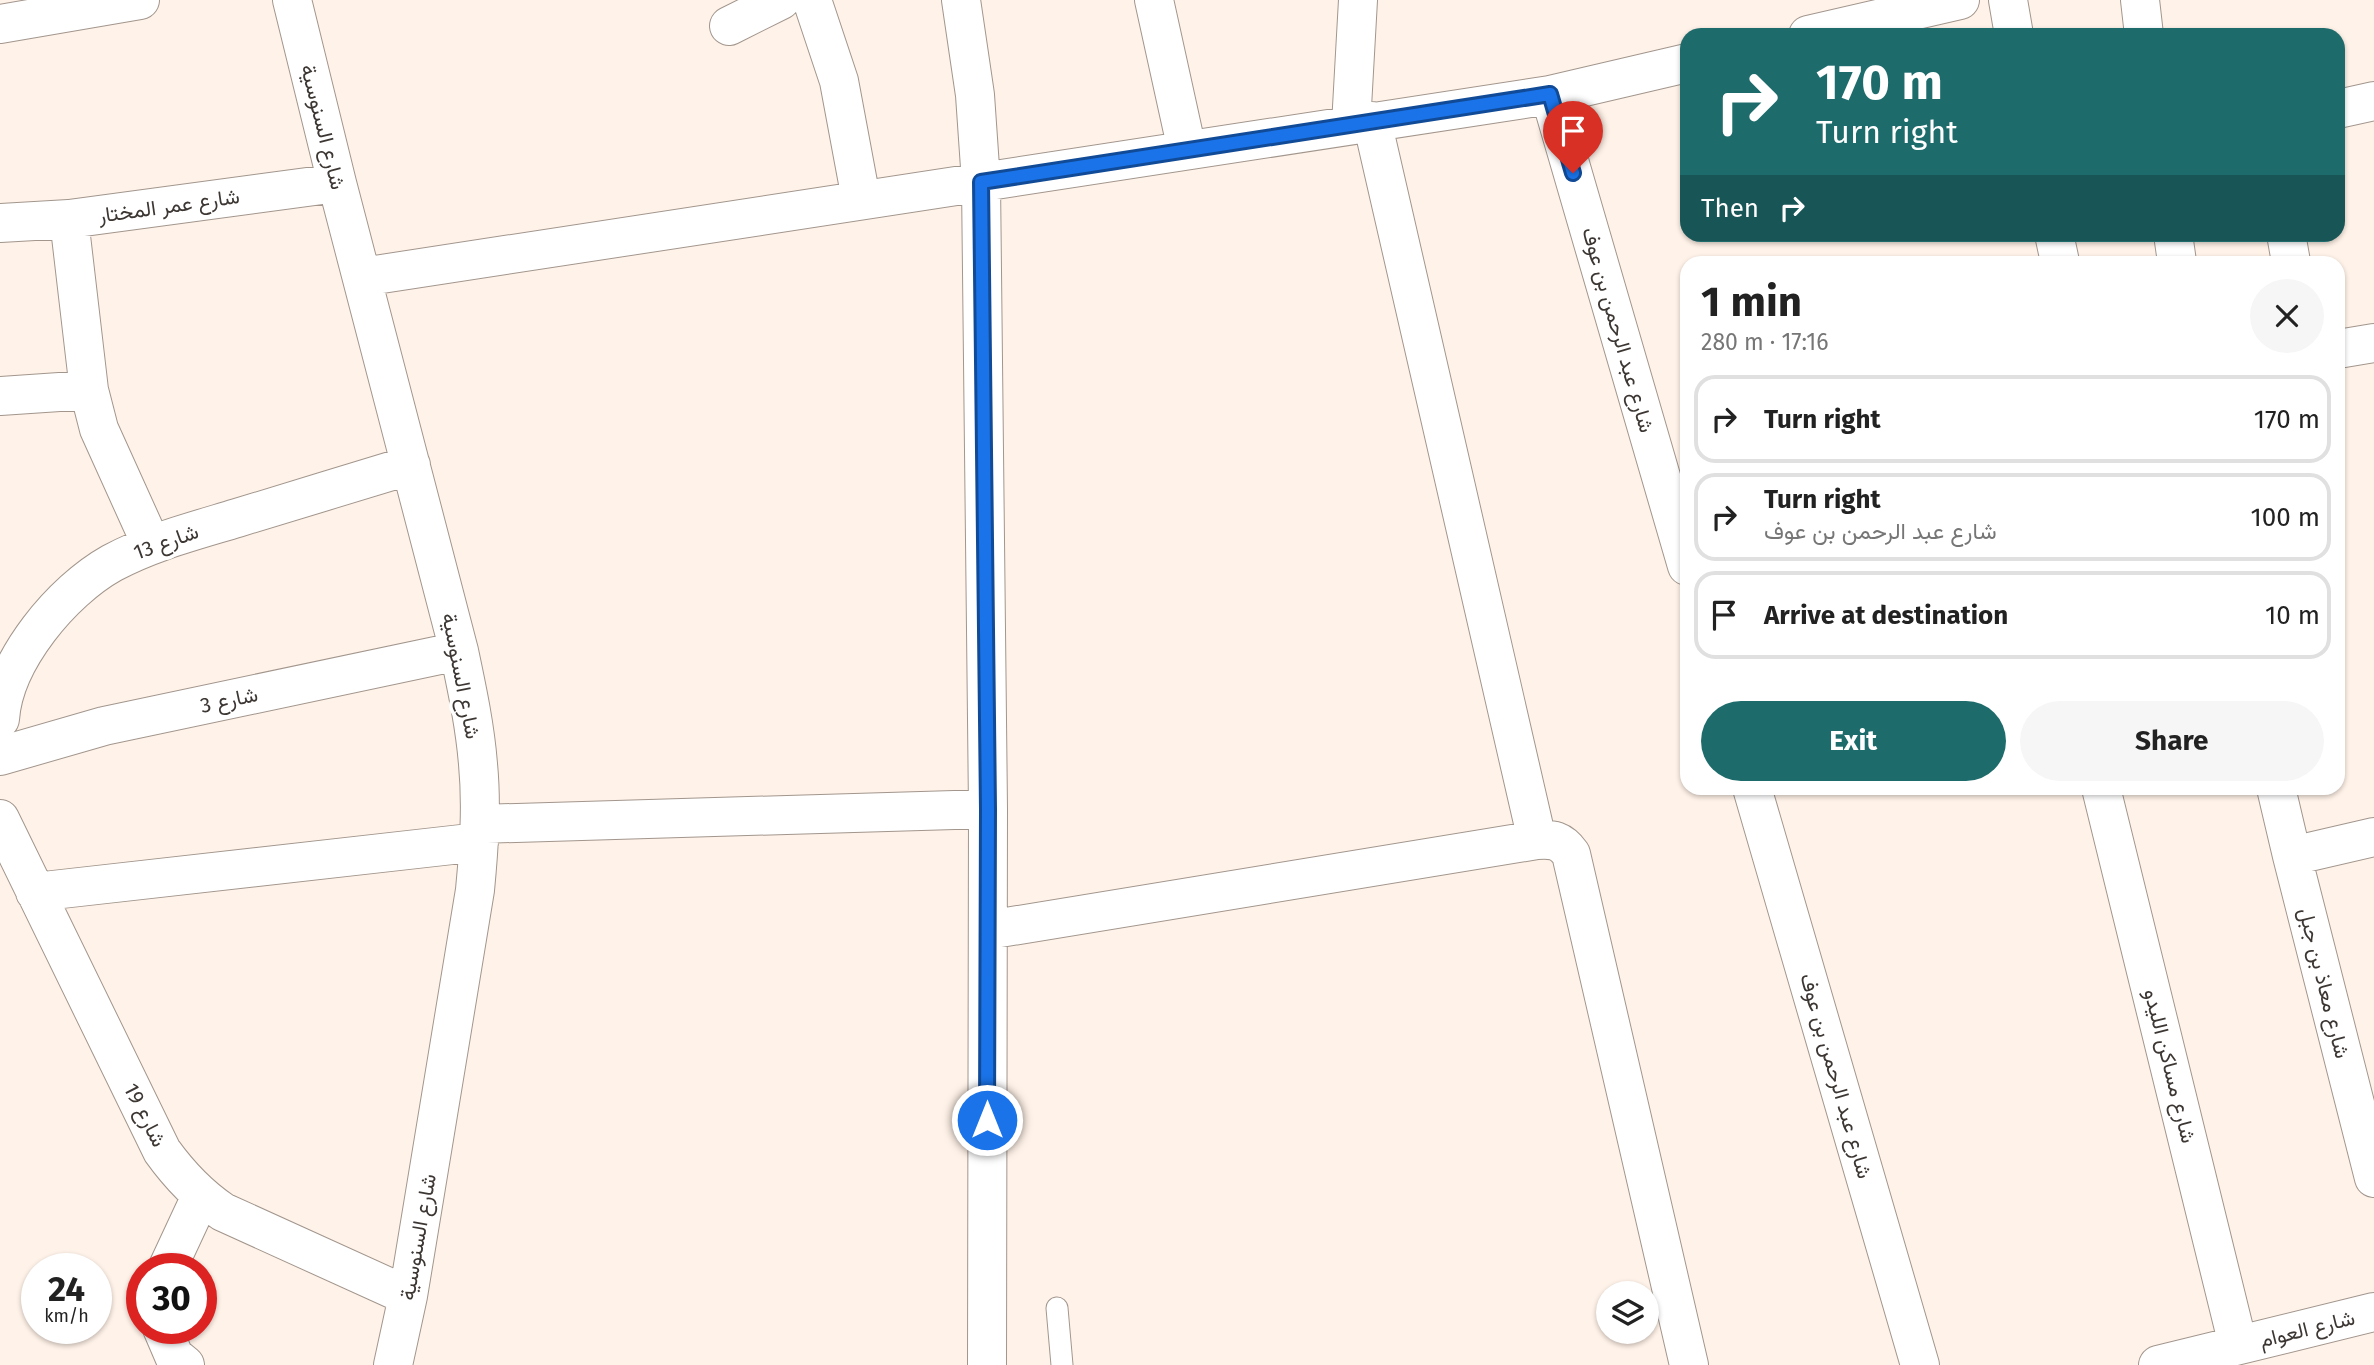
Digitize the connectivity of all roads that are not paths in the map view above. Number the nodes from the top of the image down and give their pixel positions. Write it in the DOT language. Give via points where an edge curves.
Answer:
graph roads {
  1 [pos="140,0"];
  2 [pos="292,0"];
  3 [pos="781,0"];
  4 [pos="812,0"];
  5 [pos="961,0"];
  6 [pos="1154,0"];
  7 [pos="1358,0"];
  8 [pos="1960,0"];
  9 [pos="2007,0"];
  10 [pos="2140,0"];
  11 [pos="0,24"];
  12 [pos="729,26"];
  13 [pos="1838,28"];
  14 [pos="2013,28"];
  15 [pos="2143,28"];
  16 [pos="1680,65"];
  17 [pos="1550,94"];
  18 [pos="2374,102"];
  19 [pos="2345,108"];
  20 [pos="1362,123"];
  21 [pos="1187,150"];
  22 [pos="981,182"];
  23 [pos="337,183"];
  24 [pos="861,199"];
  25 [pos="69,219"];
  26 [pos="0,223"];
  27 [pos="362,277"];
  28 [pos="2374,343"];
  29 [pos="2345,348"];
  30 [pos="89,390"];
  31 [pos="0,396"];
  32 [pos="411,465"];
  33 [pos="1680,541"];
  34 [pos="151,544"];
  35 [pos="459,651"];
  36 [pos="0,719"];
  37 [pos="0,756"];
  38 [pos="1754,795"];
  39 [pos="2103,795"];
  40 [pos="2278,795"];
  41 [pos="988,809"];
  42 [pos="0,819"];
  43 [pos="479,833"];
  44 [pos="2374,837"];
  45 [pos="1536,840"];
  46 [pos="2292,856"];
  47 [pos="35,892"];
  48 [pos="988,930"];
  49 [pos="2374,1178"];
  50 [pos="201,1196"];
  51 [pos="174,1253"];
  52 [pos="408,1296"];
  53 [pos="1057,1308"];
  54 [pos="2374,1312"];
  55 [pos="2238,1345"];
  56 [pos="2281,1350"];
  57 [pos="393,1365"];
  58 [pos="987,1365"];
  59 [pos="1062,1365"];
  60 [pos="1689,1365"];
  61 [pos="1920,1365"];
  62 [pos="2158,1365"];
  1 -- 11 [label="street"];
  2 -- 23 [label="street, شارع السنوسية"];
  3 -- 12 [label="street"];
  4 -- 24 [label="street" via="839,81"];
  5 -- 22 [label="street" via="975,95"];
  6 -- 21 [label="street"];
  7 -- 20 [label="street"];
  8 -- 13 [label="street"];
  9 -- 14 [label="street"];
  10 -- 15 [label="street"];
  16 -- 17 [label="street"];
  17 -- 20 [label="street"];
  17 -- 33 [label="street, شارع عبد الرحمن بن عوف"];
  18 -- 19 [label="street"];
  20 -- 21 [label="street"];
  20 -- 45 [label="street"];
  21 -- 22 [label="street"];
  22 -- 24 [label="street"];
  22 -- 41 [label="street"];
  23 -- 25 [label="street, شارع عمر المختار"];
  23 -- 27 [label="street, شارع السنوسية"];
  24 -- 27 [label="street"];
  25 -- 26 [label="street, شارع عمر المختار"];
  25 -- 30 [label="street"];
  27 -- 32 [label="street, شارع السنوسية"];
  28 -- 29 [label="street"];
  30 -- 31 [label="street"];
  30 -- 34 [label="street" via="99,429"];
  32 -- 34 [label="street, شارع 13"];
  32 -- 35 [label="street, شارع السنوسية"];
  34 -- 36 [label="street, شارع 13" via="109,565 72,594 40,628 14,665"];
  35 -- 37 [label="street, شارع 3" via="104,726"];
  35 -- 43 [label="street, شارع السنوسية" via="478,766"];
  38 -- 61 [label="street, شارع عبد الرحمن بن عوف"];
  39 -- 55 [label="street, شارع مساكن الليدو"];
  40 -- 46 [label="street, شارع معاذ بن جبل"];
  41 -- 43 [label="street"];
  41 -- 48 [label="street"];
  42 -- 47 [label="street, شارع 19"];
  43 -- 47 [label="street"];
  43 -- 52 [label="street, شارع السنوسية" via="468,938"];
  44 -- 46 [label="street"];
  45 -- 48 [label="street"];
  45 -- 60 [label="street" via="1553,839 1571,854"];
  46 -- 49 [label="street, شارع معاذ بن جبل"];
  47 -- 50 [label="street, شارع 19" via="162,1151"];
  48 -- 58 [label="street"];
  50 -- 51 [label="street"];
  50 -- 52 [label="street, شارع 19" via="246,1224"];
  52 -- 57 [label="street, شارع السنوسية"];
  53 -- 59 [label="lane"];
  54 -- 56 [label="street, شارع العوام"];
  55 -- 56 [label="street, شارع العوام"];
  55 -- 62 [label="street, شارع العوام"];
}
